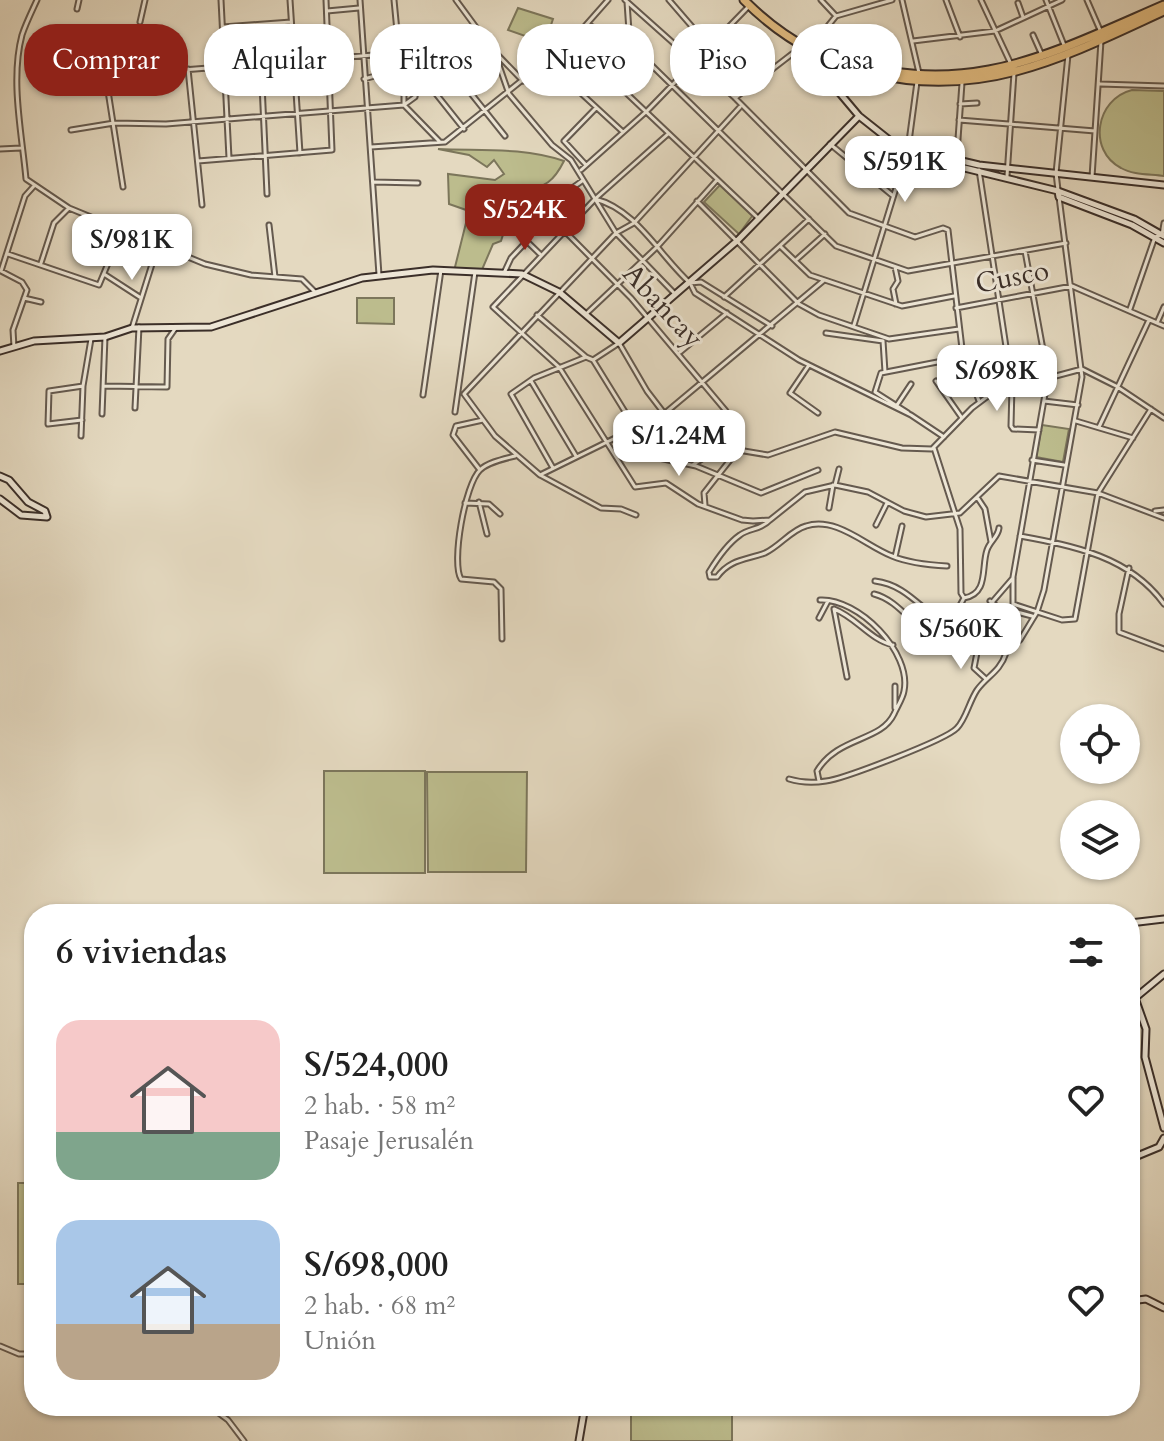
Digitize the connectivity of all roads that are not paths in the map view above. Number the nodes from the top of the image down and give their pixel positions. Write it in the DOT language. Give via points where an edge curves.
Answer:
graph roads {
  1 [pos="37,0"];
  2 [pos="79,0"];
  3 [pos="145,0"];
  4 [pos="221,0"];
  5 [pos="290,0"];
  6 [pos="326,0"];
  7 [pos="360,0"];
  8 [pos="394,0"];
  9 [pos="456,0"];
  10 [pos="608,0"];
  11 [pos="669,0"];
  12 [pos="821,0"];
  13 [pos="892,0"];
  14 [pos="902,0"];
  15 [pos="946,0"];
  16 [pos="981,0"];
  17 [pos="1062,0"];
  18 [pos="1087,0"];
  19 [pos="626,1"];
  20 [pos="1047,2"];
  21 [pos="747,3"];
  22 [pos="1018,3"];
  23 [pos="1164,5"];
  24 [pos="361,8"];
  25 [pos="77,9"];
  26 [pos="327,11"];
  27 [pos="1164,11"];
  28 [pos="836,16"];
  29 [pos="1023,17"];
  30 [pos="140,22"];
  31 [pos="291,22"];
  32 [pos="222,24"];
  33 [pos="263,24"];
  34 [pos="328,24"];
  35 [pos="396,24"];
  36 [pos="474,24"];
  37 [pos="587,24"];
  38 [pos="628,24"];
  39 [pos="692,24"];
  40 [pos="730,24"];
  41 [pos="828,24"];
  42 [pos="995,31"];
  43 [pos="1033,35"];
  44 [pos="1101,35"];
  45 [pos="791,37"];
  46 [pos="960,37"];
  47 [pos="913,41"];
  48 [pos="670,42"];
  49 [pos="1066,50"];
  50 [pos="364,54"];
  51 [pos="370,54"];
  52 [pos="354,55"];
  53 [pos="1043,56"];
  54 [pos="501,58"];
  55 [pos="204,68"];
  56 [pos="188,69"];
  57 [pos="1013,69"];
  58 [pos="654,70"];
  59 [pos="501,71"];
  60 [pos="517,75"];
  61 [pos="902,76"];
  62 [pos="370,77"];
  63 [pos="962,78"];
  64 [pos="364,79"];
  65 [pos="918,79"];
  66 [pos="1099,84"];
  67 [pos="669,85"];
  68 [pos="1164,86"];
  69 [pos="517,87"];
  70 [pos="509,94"];
  71 [pos="109,96"];
  72 [pos="228,96"];
  73 [pos="263,96"];
  74 [pos="297,96"];
  75 [pos="332,96"];
  76 [pos="404,96"];
  77 [pos="415,96"];
  78 [pos="438,96"];
  79 [pos="473,96"];
  80 [pos="585,96"];
  81 [pos="631,96"];
  82 [pos="733,96"];
  83 [pos="737,96"];
  84 [pos="841,96"];
  85 [pos="735,98"];
  86 [pos="977,103"];
  87 [pos="960,104"];
  88 [pos="404,105"];
  89 [pos="366,107"];
  90 [pos="597,107"];
  91 [pos="740,107"];
  92 [pos="333,110"];
  93 [pos="647,111"];
  94 [pos="298,112"];
  95 [pos="486,113"];
  96 [pos="264,114"];
  97 [pos="230,116"];
  98 [pos="859,116"];
  99 [pos="959,120"];
  100 [pos="196,121"];
  101 [pos="114,123"];
  102 [pos="1012,125"];
  103 [pos="1061,128"];
  104 [pos="464,129"];
  105 [pos="71,130"];
  106 [pos="717,131"];
  107 [pos="1095,131"];
  108 [pos="623,132"];
  109 [pos="668,134"];
  110 [pos="505,136"];
  111 [pos="439,141"];
  112 [pos="830,144"];
  113 [pos="371,147"];
  114 [pos="21,148"];
  115 [pos="0,149"];
  116 [pos="908,152"];
  117 [pos="300,153"];
  118 [pos="267,154"];
  119 [pos="697,156"];
  120 [pos="229,158"];
  121 [pos="198,161"];
  122 [pos="956,163"];
  123 [pos="586,165"];
  124 [pos="807,168"];
  125 [pos="979,168"];
  126 [pos="1008,168"];
  127 [pos="580,172"];
  128 [pos="1056,173"];
  129 [pos="1007,176"];
  130 [pos="1092,178"];
  131 [pos="718,179"];
  132 [pos="583,180"];
  133 [pos="374,182"];
  134 [pos="418,183"];
  135 [pos="1164,185"];
  136 [pos="34,186"];
  137 [pos="123,187"];
  138 [pos="267,194"];
  139 [pos="783,194"];
  140 [pos="1058,194"];
  141 [pos="893,195"];
  142 [pos="532,198"];
  143 [pos="595,199"];
  144 [pos="697,201"];
  145 [pos="202,205"];
  146 [pos="69,208"];
  147 [pos="543,209"];
  148 [pos="758,218"];
  149 [pos="809,219"];
  150 [pos="508,223"];
  151 [pos="634,223"];
  152 [pos="1164,223"];
  153 [pos="269,225"];
  154 [pos="884,227"];
  155 [pos="122,230"];
  156 [pos="565,231"];
  157 [pos="616,233"];
  158 [pos="825,234"];
  159 [pos="1163,235"];
  160 [pos="1155,237"];
  161 [pos="738,240"];
  162 [pos="527,241"];
  163 [pos="1066,243"];
  164 [pos="1164,243"];
  165 [pos="158,245"];
  166 [pos="657,247"];
  167 [pos="781,247"];
  168 [pos="1025,251"];
  169 [pos="8,254"];
  170 [pos="541,255"];
  171 [pos="994,256"];
  172 [pos="591,258"];
  173 [pos="641,259"];
  174 [pos="796,260"];
  175 [pos="874,260"];
  176 [pos="41,263"];
  177 [pos="763,264"];
  178 [pos="952,264"];
  179 [pos="895,267"];
  180 [pos="441,270"];
  181 [pos="475,272"];
  182 [pos="504,273"];
  183 [pos="104,274"];
  184 [pos="522,274"];
  185 [pos="379,275"];
  186 [pos="275,277"];
  187 [pos="823,281"];
  188 [pos="690,283"];
  189 [pos="616,284"];
  190 [pos="1072,286"];
  191 [pos="559,292"];
  192 [pos="1033,292"];
  193 [pos="316,293"];
  194 [pos="864,293"];
  195 [pos="675,295"];
  196 [pos="954,296"];
  197 [pos="724,297"];
  198 [pos="24,298"];
  199 [pos="141,298"];
  200 [pos="1000,300"];
  201 [pos="41,302"];
  202 [pos="799,304"];
  203 [pos="896,304"];
  204 [pos="1164,307"];
  205 [pos="956,308"];
  206 [pos="1129,310"];
  207 [pos="727,313"];
  208 [pos="586,314"];
  209 [pos="537,315"];
  210 [pos="649,319"];
  211 [pos="1149,320"];
  212 [pos="1157,323"];
  213 [pos="854,325"];
  214 [pos="772,326"];
  215 [pos="1164,326"];
  216 [pos="139,327"];
  217 [pos="132,328"];
  218 [pos="175,329"];
  219 [pos="959,329"];
  220 [pos="826,333"];
  221 [pos="521,334"];
  222 [pos="761,336"];
  223 [pos="105,337"];
  224 [pos="91,339"];
  225 [pos="884,339"];
  226 [pos="619,343"];
  227 [pos="14,347"];
  228 [pos="0,351"];
  229 [pos="680,352"];
  230 [pos="586,357"];
  231 [pos="963,357"];
  232 [pos="593,360"];
  233 [pos="809,365"];
  234 [pos="559,367"];
  235 [pos="1082,369"];
  236 [pos="885,372"];
  237 [pos="1048,377"];
  238 [pos="531,381"];
  239 [pos="936,381"];
  240 [pos="705,382"];
  241 [pos="911,384"];
  242 [pos="83,386"];
  243 [pos="104,386"];
  244 [pos="1012,386"];
  245 [pos="1116,386"];
  246 [pos="136,387"];
  247 [pos="423,395"];
  248 [pos="979,401"];
  249 [pos="1044,401"];
  250 [pos="897,405"];
  251 [pos="1078,405"];
  252 [pos="135,408"];
  253 [pos="1151,409"];
  254 [pos="726,411"];
  255 [pos="455,412"];
  256 [pos="818,413"];
  257 [pos="102,414"];
  258 [pos="664,414"];
  259 [pos="911,415"];
  260 [pos="962,418"];
  261 [pos="1164,418"];
  262 [pos="82,420"];
  263 [pos="483,420"];
  264 [pos="1076,421"];
  265 [pos="1099,427"];
  266 [pos="635,429"];
  267 [pos="1039,430"];
  268 [pos="81,436"];
  269 [pos="945,438"];
  270 [pos="1133,438"];
  271 [pos="714,440"];
  272 [pos="607,442"];
  273 [pos="934,448"];
  274 [pos="738,450"];
  275 [pos="515,456"];
  276 [pos="576,457"];
  277 [pos="1032,460"];
  278 [pos="692,465"];
  279 [pos="1066,465"];
  280 [pos="553,468"];
  281 [pos="839,469"];
  282 [pos="480,470"];
  283 [pos="818,470"];
  284 [pos="540,475"];
  285 [pos="0,476"];
  286 [pos="719,476"];
  287 [pos="1029,480"];
  288 [pos="834,485"];
  289 [pos="1062,486"];
  290 [pos="1098,493"];
  291 [pos="977,497"];
  292 [pos="0,499"];
  293 [pos="479,502"];
  294 [pos="887,502"];
  295 [pos="465,503"];
  296 [pos="705,505"];
  297 [pos="829,508"];
  298 [pos="1164,510"];
  299 [pos="1151,511"];
  300 [pos="500,514"];
  301 [pos="956,514"];
  302 [pos="636,515"];
  303 [pos="1164,518"];
  304 [pos="770,520"];
  305 [pos="876,525"];
  306 [pos="902,526"];
  307 [pos="999,528"];
  308 [pos="487,534"];
  309 [pos="1020,536"];
  310 [pos="991,542"];
  311 [pos="1054,542"];
  312 [pos="1087,553"];
  313 [pos="895,557"];
  314 [pos="947,566"];
  315 [pos="1129,568"];
  316 [pos="1013,577"];
  317 [pos="875,581"];
  318 [pos="874,594"];
  319 [pos="964,598"];
  320 [pos="820,600"];
  321 [pos="829,600"];
  322 [pos="990,601"];
  323 [pos="1164,604"];
  324 [pos="1037,612"];
  325 [pos="1009,616"];
  326 [pos="1032,616"];
  327 [pos="819,618"];
  328 [pos="949,626"];
  329 [pos="969,629"];
  330 [pos="962,632"];
  331 [pos="502,639"];
  332 [pos="1020,640"];
  333 [pos="956,643"];
  334 [pos="893,645"];
  335 [pos="1164,649"];
  336 [pos="966,655"];
  337 [pos="847,677"];
  338 [pos="986,679"];
  339 [pos="895,686"];
  340 [pos="895,711"];
  341 [pos="789,779"];
  342 [pos="819,781"];
  343 [pos="1164,919"];
  344 [pos="1140,922"];
  345 [pos="1164,974"];
  346 [pos="1140,992"];
  347 [pos="1140,1015"];
  348 [pos="1164,1128"];
  349 [pos="1164,1138"];
  350 [pos="1140,1155"];
  351 [pos="1140,1300"];
  352 [pos="1164,1308"];
  353 [pos="0,1346"];
  354 [pos="24,1354"];
  355 [pos="223,1416"];
  356 [pos="583,1416"];
  357 [pos="244,1441"];
  358 [pos="579,1441"];
  1 -- 114 [label="street" via="22,35"];
  2 -- 25 [label="street"];
  3 -- 30 [label="street"];
  4 -- 32 [label="street"];
  5 -- 31 [label="street"];
  6 -- 26 [label="street"];
  7 -- 24 [label="street"];
  8 -- 35 [label="street"];
  9 -- 36 [label="street"];
  10 -- 37 [label="street"];
  11 -- 39 [label="street"];
  12 -- 28 [label="street"];
  13 -- 28 [label="street"];
  14 -- 47 [label="street"];
  15 -- 46 [label="street"];
  16 -- 42 [label="street"];
  17 -- 20 [label="street"];
  18 -- 44 [label="street"];
  19 -- 38 [label="street"];
  19 -- 48 [label="street"];
  20 -- 29 [label="street"];
  20 -- 49 [label="street"];
  21 -- 40 [label="street"];
  21 -- 45 [label="highway"];
  22 -- 29 [label="street"];
  23 -- 44 [label="highway"];
  24 -- 26 [label="street"];
  24 -- 50 [label="street"];
  26 -- 34 [label="street"];
  27 -- 44 [label="highway"];
  28 -- 41 [label="street"];
  29 -- 42 [label="street"];
  31 -- 33 [label="street"];
  42 -- 46 [label="street"];
  42 -- 57 [label="street"];
  43 -- 53 [label="street"];
  44 -- 49 [label="highway"];
  44 -- 66 [label="street"];
  46 -- 47 [label="street"];
  47 -- 65 [label="street"];
  49 -- 53 [label="highway"];
  49 -- 57 [label="highway"];
  49 -- 103 [label="street"];
  50 -- 51 [label="street"];
  50 -- 52 [label="street"];
  50 -- 64 [label="street"];
  53 -- 57 [label="highway"];
  54 -- 60 [label="street"];
  55 -- 56 [label="street"];
  56 -- 100 [label="street"];
  57 -- 63 [label="highway"];
  57 -- 102 [label="street"];
  58 -- 67 [label="street"];
  59 -- 70 [label="street"];
  61 -- 65 [label="highway"];
  62 -- 64 [label="street"];
  63 -- 65 [label="highway"];
  63 -- 87 [label="street"];
  64 -- 89 [label="street"];
  65 -- 116 [label="street"];
  66 -- 68 [label="street"];
  66 -- 107 [label="street"];
  67 -- 93 [label="street"];
  67 -- 106 [label="street"];
  69 -- 70 [label="street"];
  70 -- 95 [label="street"];
  70 -- 127 [label="street"];
  71 -- 101 [label="street"];
  72 -- 97 [label="street"];
  73 -- 96 [label="street"];
  74 -- 94 [label="street"];
  75 -- 92 [label="street"];
  76 -- 88 [label="street"];
  77 -- 88 [label="street"];
  78 -- 104 [label="street"];
  79 -- 95 [label="street"];
  80 -- 90 [label="street"];
  81 -- 93 [label="street"];
  82 -- 85 [label="street"];
  83 -- 85 [label="street"];
  84 -- 98 [label="street"];
  85 -- 91 [label="street"];
  86 -- 87 [label="street"];
  87 -- 99 [label="street"];
  88 -- 89 [label="street"];
  88 -- 111 [label="street"];
  89 -- 92 [label="street"];
  89 -- 113 [label="street"];
  90 -- 108 [label="street"];
  90 -- 123 [label="street" via="564,141"];
  91 -- 106 [label="street"];
  91 -- 124 [label="street"];
  92 -- 94 [label="street"];
  92 -- 117 [label="street" via="332,150"];
  93 -- 108 [label="street"];
  93 -- 109 [label="street"];
  94 -- 96 [label="street"];
  94 -- 117 [label="street"];
  95 -- 104 [label="street"];
  95 -- 110 [label="street"];
  96 -- 97 [label="street"];
  96 -- 118 [label="street"];
  97 -- 100 [label="street"];
  97 -- 120 [label="street"];
  98 -- 112 [label="street"];
  98 -- 116 [label="street"];
  99 -- 102 [label="street"];
  99 -- 122 [label="street"];
  100 -- 101 [label="street"];
  100 -- 121 [label="street"];
  101 -- 105 [label="street"];
  101 -- 137 [label="street"];
  102 -- 103 [label="street"];
  102 -- 126 [label="street"];
  103 -- 107 [label="street"];
  103 -- 128 [label="street"];
  104 -- 111 [label="street"];
  106 -- 119 [label="street"];
  106 -- 139 [label="street"];
  107 -- 130 [label="street"];
  108 -- 123 [label="street"];
  109 -- 119 [label="street"];
  109 -- 143 [label="street"];
  111 -- 113 [label="street"];
  112 -- 124 [label="street"];
  112 -- 141 [label="street"];
  113 -- 133 [label="street"];
  114 -- 115 [label="street"];
  114 -- 136 [label="street" via="26,179"];
  116 -- 122 [label="street"];
  116 -- 141 [label="street"];
  117 -- 118 [label="street"];
  118 -- 120 [label="street"];
  118 -- 138 [label="street"];
  119 -- 131 [label="street"];
  119 -- 151 [label="street"];
  120 -- 121 [label="street"];
  121 -- 145 [label="street"];
  122 -- 125 [label="street"];
  123 -- 127 [label="street"];
  124 -- 139 [label="street"];
  124 -- 154 [label="street" via="849,213"];
  125 -- 126 [label="street"];
  125 -- 129 [label="street"];
  125 -- 171 [label="street"];
  126 -- 128 [label="street"];
  126 -- 129 [label="street"];
  127 -- 132 [label="street"];
  128 -- 130 [label="street"];
  128 -- 140 [label="street"];
  129 -- 140 [label="street"];
  130 -- 135 [label="street"];
  131 -- 144 [label="street"];
  131 -- 148 [label="street"];
  132 -- 143 [label="street"];
  132 -- 147 [label="street"];
  133 -- 134 [label="street"];
  133 -- 185 [label="street"];
  136 -- 146 [label="street"];
  136 -- 169 [label="street" via="25,196"];
  139 -- 148 [label="street"];
  139 -- 149 [label="street"];
  140 -- 159 [label="street" via="1134,219"];
  140 -- 160 [label="street"];
  140 -- 163 [label="street"];
  141 -- 154 [label="street"];
  142 -- 147 [label="street, Abancay"];
  143 -- 151 [label="street"];
  143 -- 156 [label="street"];
  143 -- 157 [label="street"];
  144 -- 161 [label="street"];
  144 -- 166 [label="street"];
  146 -- 155 [label="street"];
  146 -- 176 [label="street" via="54,223"];
  147 -- 156 [label="street, Abancay"];
  148 -- 161 [label="street"];
  149 -- 158 [label="street"];
  149 -- 167 [label="street"];
  150 -- 162 [label="street"];
  151 -- 157 [label="street"];
  151 -- 166 [label="street"];
  152 -- 159 [label="street"];
  153 -- 186 [label="street"];
  154 -- 175 [label="street"];
  154 -- 178 [label="street" via="915,237 946,229"];
  155 -- 165 [label="street"];
  155 -- 183 [label="street"];
  156 -- 170 [label="street"];
  156 -- 172 [label="street, Abancay"];
  157 -- 172 [label="street"];
  157 -- 173 [label="street"];
  158 -- 174 [label="street"];
  158 -- 175 [label="street" via="836,246"];
  159 -- 160 [label="street"];
  160 -- 164 [label="street"];
  160 -- 206 [label="street"];
  161 -- 177 [label="street"];
  161 -- 188 [label="street"];
  162 -- 170 [label="street"];
  162 -- 182 [label="street"];
  163 -- 168 [label="street"];
  163 -- 190 [label="street"];
  165 -- 186 [label="street" via="215,268"];
  165 -- 199 [label="street"];
  166 -- 173 [label="street"];
  166 -- 188 [label="street"];
  167 -- 174 [label="street"];
  167 -- 177 [label="street"];
  168 -- 171 [label="street"];
  168 -- 192 [label="street"];
  169 -- 176 [label="street"];
  169 -- 198 [label="street" via="1,274 25,284"];
  170 -- 184 [label="street"];
  171 -- 178 [label="street"];
  171 -- 200 [label="street"];
  172 -- 189 [label="street, Abancay"];
  172 -- 191 [label="street"];
  173 -- 189 [label="street"];
  173 -- 195 [label="street"];
  174 -- 187 [label="street"];
  175 -- 179 [label="street"];
  175 -- 194 [label="street"];
  176 -- 183 [label="street" via="99,285"];
  177 -- 197 [label="street"];
  177 -- 202 [label="street"];
  178 -- 179 [label="street" via="908,271"];
  178 -- 196 [label="street"];
  179 -- 203 [label="street"];
  180 -- 181 [label="street"];
  180 -- 185 [label="street"];
  180 -- 247 [label="street"];
  181 -- 182 [label="street"];
  181 -- 255 [label="street"];
  182 -- 184 [label="street"];
  183 -- 199 [label="street"];
  184 -- 191 [label="street"];
  184 -- 221 [label="street" via="493,307"];
  185 -- 193 [label="street"];
  186 -- 193 [label="street" via="307,281"];
  187 -- 194 [label="street"];
  187 -- 202 [label="street"];
  188 -- 195 [label="street"];
  188 -- 197 [label="street" via="701,282"];
  188 -- 207 [label="street" via="695,293"];
  189 -- 208 [label="street"];
  189 -- 210 [label="street, Abancay"];
  190 -- 192 [label="street, Cusco"];
  190 -- 206 [label="street, Cusco"];
  190 -- 235 [label="street"];
  191 -- 208 [label="street"];
  191 -- 209 [label="street"];
  192 -- 200 [label="street, Cusco"];
  192 -- 237 [label="street"];
  193 -- 218 [label="street" via="211,327"];
  194 -- 203 [label="street"];
  194 -- 213 [label="street"];
  195 -- 210 [label="street"];
  196 -- 203 [label="street"];
  196 -- 205 [label="street"];
  197 -- 214 [label="street"];
  198 -- 201 [label="street"];
  198 -- 227 [label="street" via="13,330"];
  199 -- 217 [label="street"];
  200 -- 205 [label="street, Cusco"];
  200 -- 244 [label="street"];
  202 -- 213 [label="street"];
  202 -- 214 [label="street"];
  204 -- 212 [label="street"];
  205 -- 219 [label="street"];
  206 -- 211 [label="street, Cusco"];
  207 -- 222 [label="street"];
  207 -- 229 [label="street"];
  208 -- 226 [label="street"];
  209 -- 221 [label="street"];
  209 -- 230 [label="street"];
  210 -- 226 [label="street"];
  210 -- 229 [label="street, Abancay"];
  211 -- 212 [label="street, Cusco"];
  211 -- 245 [label="street"];
  212 -- 215 [label="street, Cusco"];
  213 -- 225 [label="street"];
  214 -- 222 [label="street"];
  216 -- 217 [label="street"];
  216 -- 218 [label="street"];
  216 -- 246 [label="street"];
  217 -- 223 [label="street"];
  218 -- 246 [label="street" via="168,339 167,387"];
  219 -- 225 [label="street"];
  219 -- 231 [label="street"];
  220 -- 225 [label="street"];
  221 -- 234 [label="street"];
  221 -- 263 [label="street" via="465,391 464,397"];
  222 -- 233 [label="street"];
  222 -- 240 [label="street"];
  223 -- 224 [label="street"];
  223 -- 243 [label="street"];
  224 -- 227 [label="street"];
  224 -- 242 [label="street"];
  225 -- 236 [label="street"];
  226 -- 232 [label="street"];
  226 -- 258 [label="street"];
  227 -- 228 [label="street"];
  229 -- 240 [label="street, Abancay"];
  230 -- 232 [label="street"];
  230 -- 234 [label="street"];
  231 -- 236 [label="street"];
  231 -- 248 [label="street"];
  232 -- 266 [label="street"];
  233 -- 256 [label="street" via="790,393"];
  233 -- 259 [label="street"];
  234 -- 238 [label="street"];
  234 -- 272 [label="street"];
  235 -- 237 [label="street"];
  235 -- 245 [label="street"];
  235 -- 251 [label="street"];
  236 -- 250 [label="street" via="876,381 875,392"];
  237 -- 244 [label="street"];
  237 -- 249 [label="street"];
  238 -- 276 [label="street"];
  238 -- 280 [label="street" via="512,392 513,400"];
  239 -- 260 [label="street"];
  240 -- 254 [label="street, Abancay"];
  240 -- 258 [label="street"];
  241 -- 250 [label="street"];
  242 -- 262 [label="street"];
  242 -- 262 [label="street" via="49,391 48,424"];
  243 -- 246 [label="street"];
  243 -- 257 [label="street"];
  244 -- 248 [label="street"];
  244 -- 267 [label="street" via="1013,429"];
  245 -- 253 [label="street"];
  245 -- 265 [label="street"];
  246 -- 252 [label="street"];
  248 -- 260 [label="street"];
  249 -- 251 [label="street"];
  249 -- 267 [label="street"];
  250 -- 259 [label="street"];
  251 -- 264 [label="street"];
  253 -- 261 [label="street"];
  253 -- 270 [label="street"];
  258 -- 266 [label="street"];
  258 -- 271 [label="street" via="681,429"];
  259 -- 269 [label="street"];
  260 -- 269 [label="street"];
  262 -- 268 [label="street"];
  263 -- 275 [label="street"];
  263 -- 282 [label="street" via="456,426 453,435"];
  264 -- 265 [label="street"];
  264 -- 279 [label="street"];
  265 -- 270 [label="street"];
  266 -- 272 [label="street"];
  266 -- 278 [label="street" via="659,458"];
  267 -- 277 [label="street"];
  269 -- 273 [label="street"];
  270 -- 290 [label="street"];
  271 -- 274 [label="street"];
  271 -- 278 [label="street" via="705,457"];
  272 -- 276 [label="street"];
  272 -- 296 [label="street" via="635,487 666,483"];
  273 -- 274 [label="street" via="902,448 835,432 768,455"];
  273 -- 301 [label="street"];
  274 -- 286 [label="street"];
  275 -- 282 [label="street"];
  275 -- 284 [label="street"];
  276 -- 280 [label="street"];
  277 -- 279 [label="street"];
  277 -- 287 [label="street"];
  278 -- 286 [label="street"];
  279 -- 289 [label="street"];
  280 -- 284 [label="street"];
  281 -- 288 [label="street"];
  282 -- 295 [label="street"];
  283 -- 286 [label="street" via="765,492"];
  284 -- 302 [label="street" via="601,508"];
  285 -- 292 [label="street" via="47,517 21,515"];
  286 -- 296 [label="street" via="704,493"];
  287 -- 289 [label="street"];
  287 -- 291 [label="street" via="994,477"];
  287 -- 309 [label="street"];
  288 -- 294 [label="street"];
  288 -- 297 [label="street"];
  288 -- 304 [label="street" via="805,492"];
  289 -- 290 [label="street"];
  289 -- 311 [label="street"];
  290 -- 299 [label="street"];
  290 -- 312 [label="street"];
  291 -- 301 [label="street"];
  291 -- 310 [label="street" via="985,509"];
  293 -- 295 [label="street"];
  293 -- 300 [label="street"];
  293 -- 308 [label="street"];
  294 -- 301 [label="street" via="926,517"];
  294 -- 305 [label="street"];
  295 -- 331 [label="street" via="458,574 461,579 494,582 501,589"];
  296 -- 304 [label="street" via="742,520"];
  298 -- 299 [label="street"];
  299 -- 303 [label="street"];
  301 -- 319 [label="street"];
  304 -- 313 [label="street" via="734,540 710,577 769,550 797,530 820,524"];
  306 -- 313 [label="street"];
  307 -- 310 [label="street"];
  309 -- 311 [label="street"];
  309 -- 316 [label="street"];
  310 -- 319 [label="street" via="982,585"];
  311 -- 312 [label="street"];
  311 -- 324 [label="street"];
  312 -- 315 [label="street"];
  312 -- 324 [label="street" via="1075,619"];
  313 -- 314 [label="street"];
  315 -- 323 [label="street"];
  315 -- 335 [label="street" via="1119,632"];
  316 -- 322 [label="street"];
  316 -- 324 [label="street" via="1012,602"];
  317 -- 328 [label="street" via="898,586"];
  318 -- 333 [label="street" via="932,637"];
  319 -- 328 [label="street"];
  320 -- 321 [label="street"];
  321 -- 327 [label="street"];
  321 -- 334 [label="street" via="852,607"];
  322 -- 325 [label="street"];
  322 -- 329 [label="street"];
  324 -- 326 [label="street"];
  325 -- 326 [label="street"];
  325 -- 338 [label="street" via="1001,640 1004,661 997,674"];
  326 -- 332 [label="street"];
  328 -- 330 [label="street"];
  329 -- 330 [label="street"];
  329 -- 338 [label="street" via="980,637 974,668"];
  330 -- 333 [label="street"];
  333 -- 336 [label="street"];
  334 -- 337 [label="street" via="834,609"];
  334 -- 340 [label="street" via="905,689"];
  338 -- 342 [label="street" via="957,728 942,739 844,777"];
  339 -- 340 [label="street"];
  340 -- 342 [label="street" via="873,735 854,739 828,757 817,771"];
  341 -- 342 [label="street"];
  343 -- 344 [label="street"];
  345 -- 346 [label="street"];
  347 -- 348 [label="street"];
  349 -- 350 [label="street" via="1159,1147"];
  351 -- 352 [label="street"];
  353 -- 354 [label="street"];
  355 -- 357 [label="street"];
  356 -- 358 [label="street"];
}
